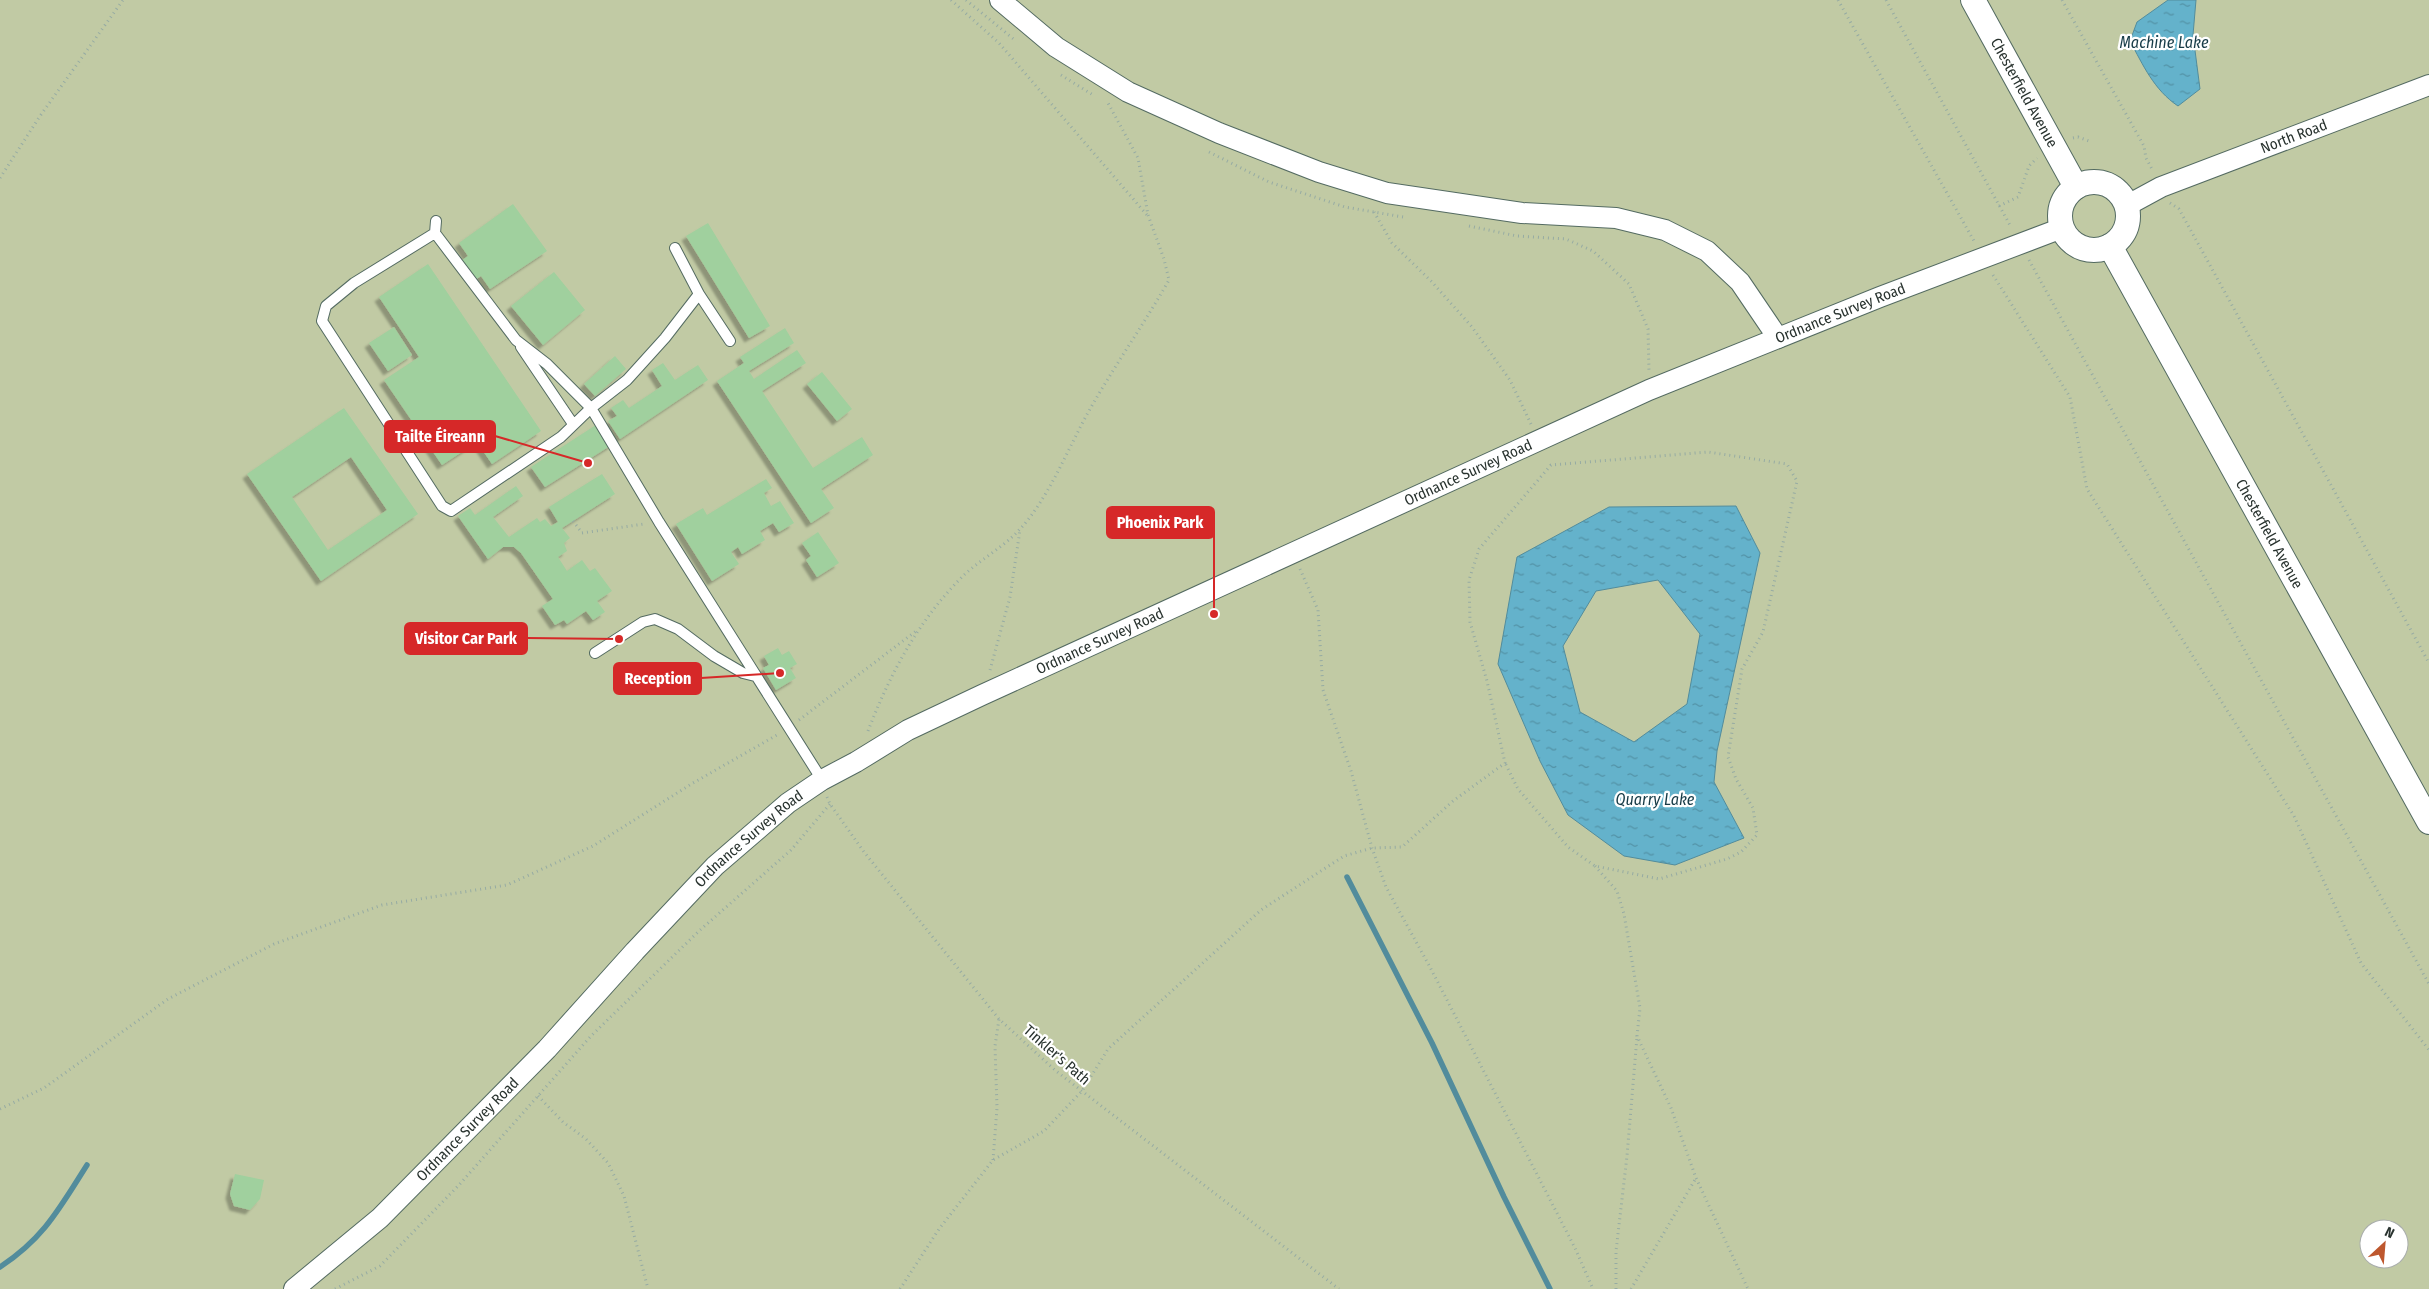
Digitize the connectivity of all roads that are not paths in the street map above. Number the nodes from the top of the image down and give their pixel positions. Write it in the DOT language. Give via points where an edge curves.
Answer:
graph roads {
  1 [pos="1000,0"];
  2 [pos="1972,0"];
  3 [pos="2429,85"];
  4 [pos="2076,187"];
  5 [pos="2126,206"];
  6 [pos="436,221"];
  7 [pos="2062,228"];
  8 [pos="435,233"];
  9 [pos="2110,246"];
  10 [pos="675,248"];
  11 [pos="699,294"];
  12 [pos="1778,338"];
  13 [pos="516,340"];
  14 [pos="730,341"];
  15 [pos="591,408"];
  16 [pos="573,424"];
  17 [pos="595,653"];
  18 [pos="756,676"];
  19 [pos="822,780"];
  20 [pos="2429,822"];
  21 [pos="294,1289"];
  1 -- 12 [label="street" via="1056,47 1128,92 1219,133 1319,172 1387,193 1522,213 1616,218 1665,230 1707,251 1740,282"];
  2 -- 4 [label="street, Chesterfield Avenue"];
  3 -- 5 [label="street, North Road"];
  4 -- 5 [label="street" via="2086,183 2106,184 2115,189"];
  4 -- 7 [label="street" via="2062,202"];
  5 -- 9 [label="street" via="2127,224 2118,240"];
  6 -- 8 [label="lane"];
  7 -- 9 [label="street" via="2080,247 2100,249"];
  7 -- 12 [label="street, Ordnance Survey Road"];
  8 -- 13 [label="lane"];
  8 -- 16 [label="lane" via="354,284 326,306 322,321 442,506 451,510 561,438"];
  9 -- 20 [label="street, Chesterfield Avenue"];
  10 -- 11 [label="lane"];
  11 -- 14 [label="lane"];
  11 -- 15 [label="lane" via="627,380"];
  12 -- 19 [label="street, Ordnance Survey Road" via="1649,390 982,695 908,730"];
  13 -- 15 [label="lane" via="547,364"];
  13 -- 16 [label="lane"];
  15 -- 16 [label="lane"];
  15 -- 18 [label="lane"];
  17 -- 18 [label="lane" via="643,622 655,619 678,629 714,656"];
  18 -- 19 [label="lane"];
  19 -- 21 [label="street, Ordnance Survey Road" via="788,803 715,866 547,1049 380,1218"];
}
